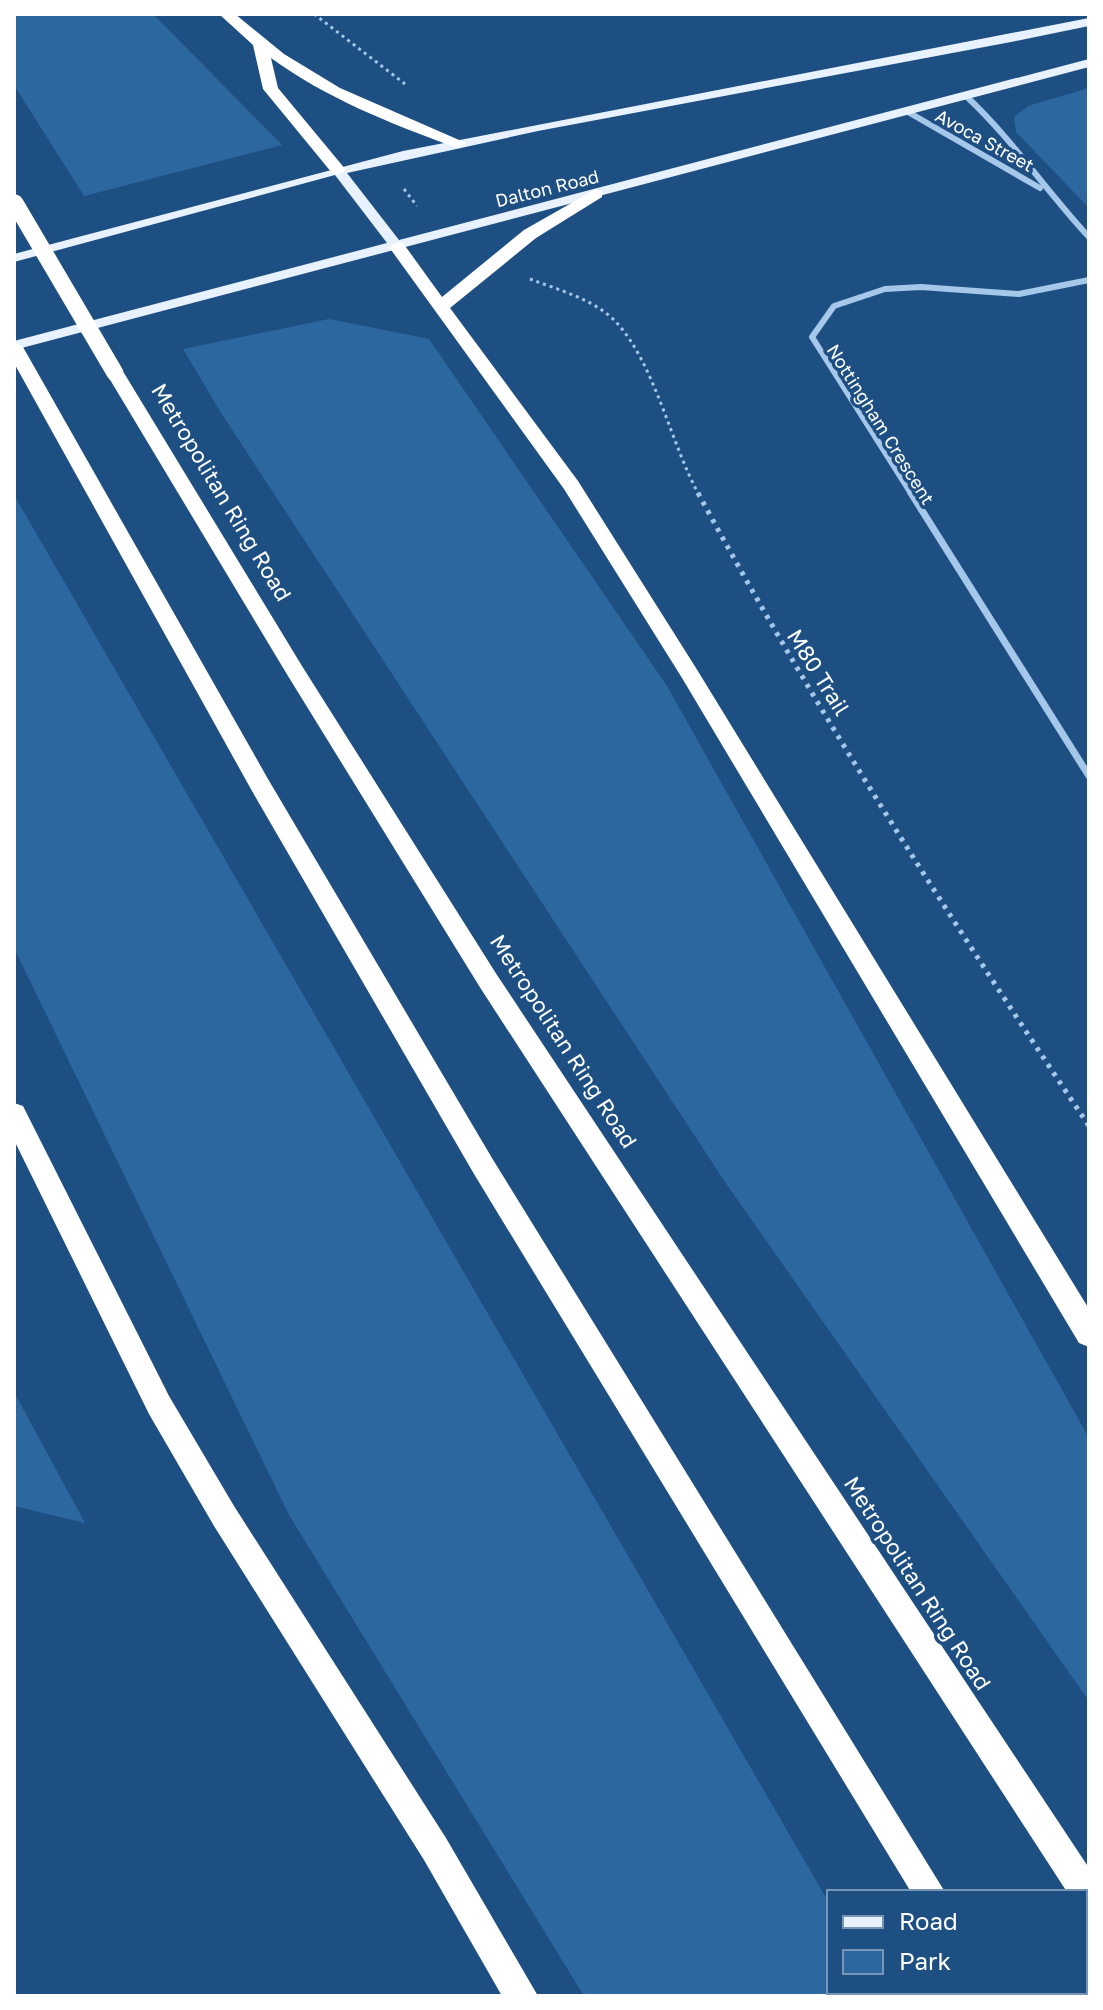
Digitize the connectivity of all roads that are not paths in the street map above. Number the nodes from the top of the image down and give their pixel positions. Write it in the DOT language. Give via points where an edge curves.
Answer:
graph roads {
  1 [pos="226,14"];
  2 [pos="1089,22"];
  3 [pos="260,46"];
  4 [pos="1089,63"];
  5 [pos="967,97"];
  6 [pos="908,112"];
  7 [pos="458,143"];
  8 [pos="338,170"];
  9 [pos="1048,193"];
  10 [pos="596,194"];
  11 [pos="15,202"];
  12 [pos="1089,237"];
  13 [pos="397,247"];
  14 [pos="14,258"];
  15 [pos="1089,280"];
  16 [pos="442,306"];
  17 [pos="14,347"];
  18 [pos="1089,776"];
  19 [pos="14,1114"];
  20 [pos="1089,1334"];
  21 [pos="928,1890"];
  22 [pos="1084,1890"];
  23 [pos="521,1996"];
  1 -- 3 [label="highway"];
  2 -- 7 [label="main road" via="923,58"];
  3 -- 7 [label="highway" via="322,87 396,122"];
  3 -- 8 [label="highway" via="271,89"];
  4 -- 5 [label="main road, Dalton Road"];
  5 -- 6 [label="main road, Dalton Road"];
  5 -- 9 [label="street, Avoca Street" via="995,123"];
  6 -- 9 [label="street, Avoca Street"];
  6 -- 10 [label="main road, Dalton Road"];
  7 -- 8 [label="main road"];
  8 -- 13 [label="main road"];
  8 -- 14 [label="main road"];
  9 -- 12 [label="street, Avoca Street"];
  10 -- 13 [label="main road, Dalton Road"];
  10 -- 16 [label="highway" via="530,234"];
  11 -- 22 [label="highway, Metropolitan Ring Road, bridge" via="489,982"];
  13 -- 16 [label="highway"];
  13 -- 17 [label="main road, Dalton Road"];
  15 -- 18 [label="street, Nottingham Crescent" via="1019,294 885,289 834,306 812,337"];
  16 -- 20 [label="highway" via="571,485"];
  17 -- 21 [label="highway" via="260,785 483,1166"];
  19 -- 23 [label="highway" via="159,1405"];
}
